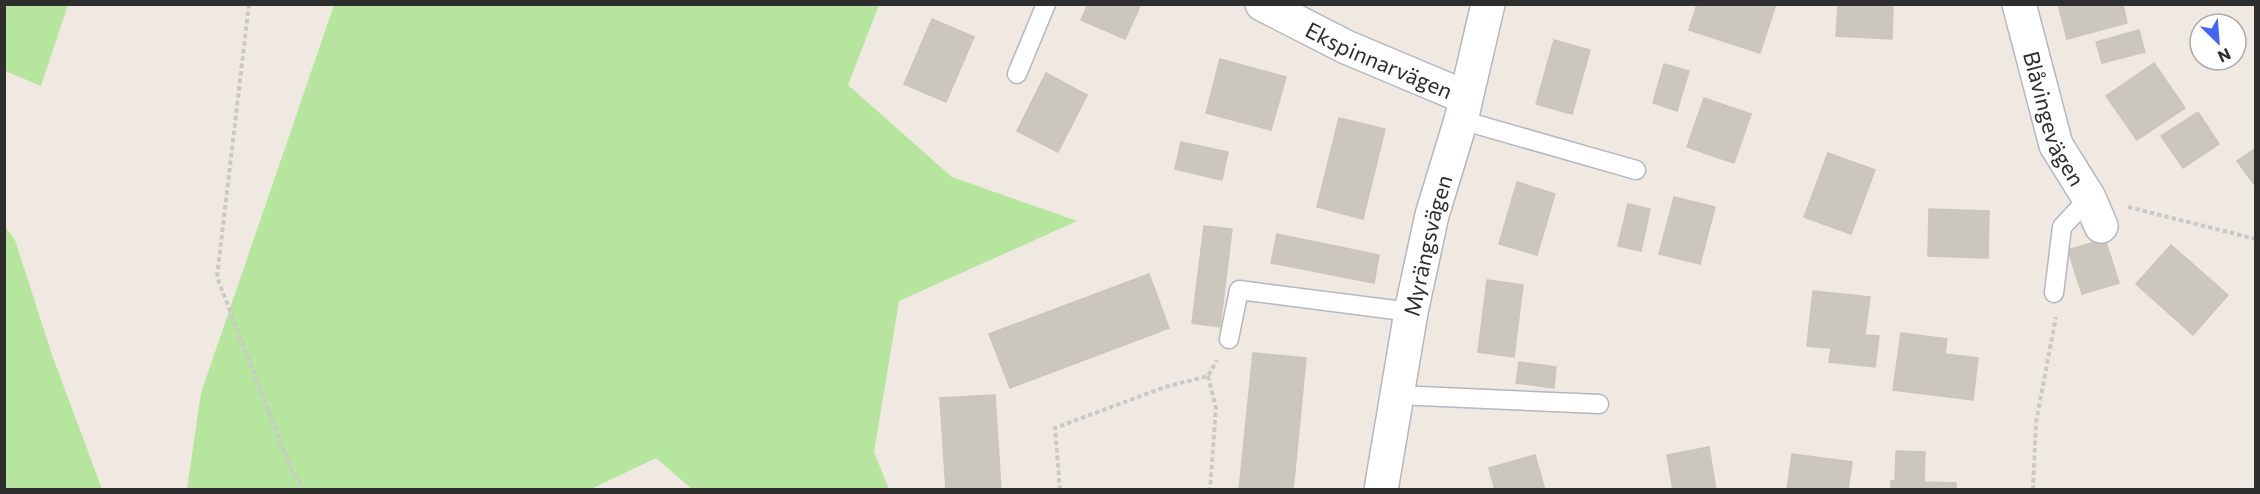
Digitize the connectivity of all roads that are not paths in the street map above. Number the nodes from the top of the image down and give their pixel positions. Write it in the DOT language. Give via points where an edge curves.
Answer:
graph roads {
  1 [pos="1046,4"];
  2 [pos="1262,4"];
  3 [pos="1488,4"];
  4 [pos="2019,4"];
  5 [pos="1017,74"];
  6 [pos="1463,108"];
  7 [pos="1636,170"];
  8 [pos="2095,212"];
  9 [pos="2054,293"];
  10 [pos="1411,312"];
  11 [pos="1229,339"];
  12 [pos="1397,396"];
  13 [pos="1599,404"];
  14 [pos="1381,489"];
  1 -- 5 [label="lane"];
  2 -- 6 [label="street, Ekspinnarvägen"];
  3 -- 6 [label="street, Myrängsvägen"];
  4 -- 8 [label="street, Blåvingevägen" via="2056,144"];
  6 -- 7 [label="lane"];
  6 -- 10 [label="street, Myrängsvägen" via="1431,215"];
  8 -- 9 [label="lane" via="2062,227"];
  10 -- 11 [label="lane" via="1239,290"];
  10 -- 12 [label="street, Myrängsvägen"];
  12 -- 13 [label="lane"];
  12 -- 14 [label="street, Myrängsvägen"];
}
